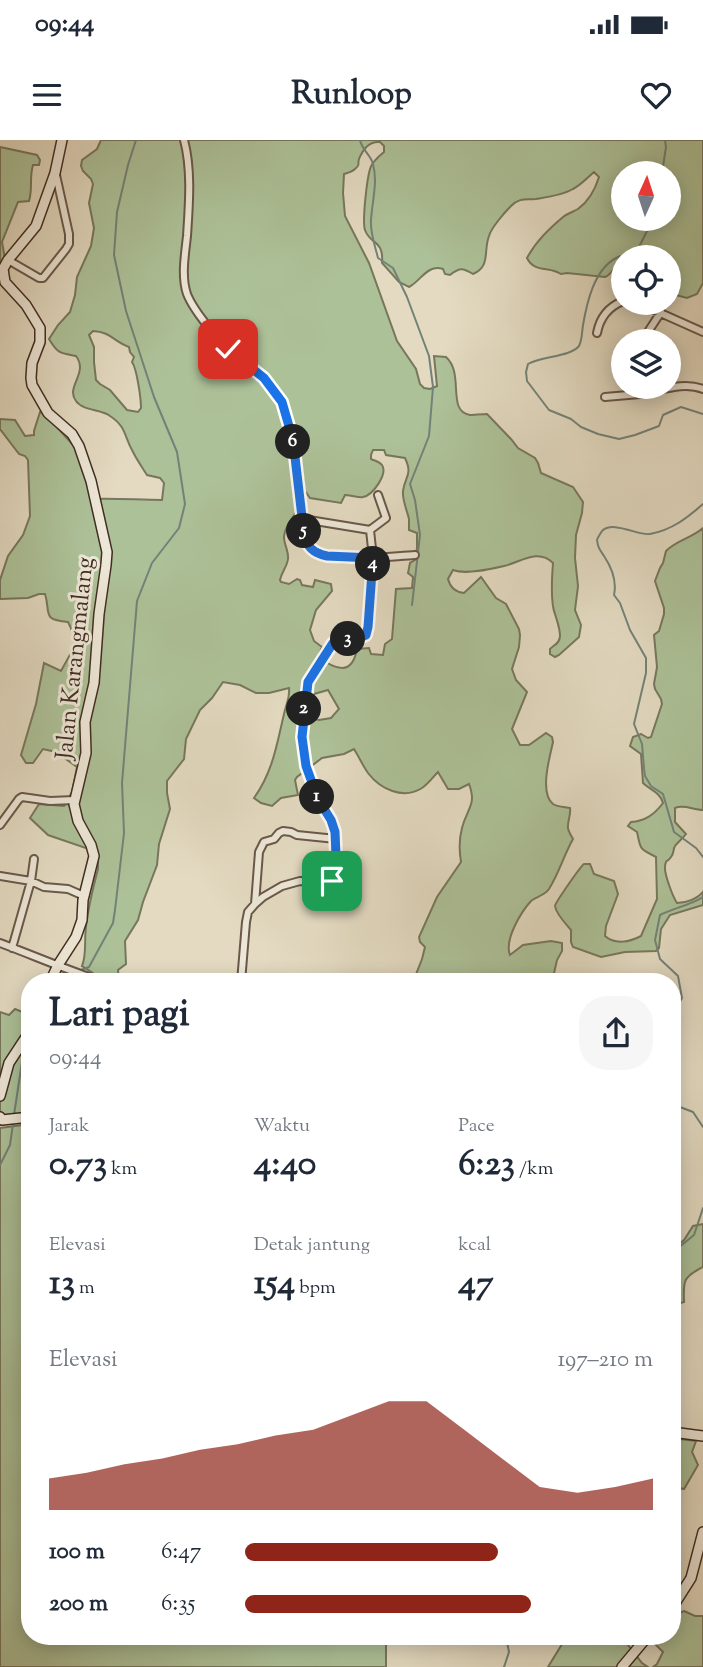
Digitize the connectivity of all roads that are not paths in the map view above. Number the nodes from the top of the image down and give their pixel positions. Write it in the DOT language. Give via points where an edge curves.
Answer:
graph roads {
  1 [pos="62,140"];
  2 [pos="184,140"];
  3 [pos="55,173"];
  4 [pos="8,260"];
  5 [pos="611,308"];
  6 [pos="667,315"];
  7 [pos="703,332"];
  8 [pos="597,333"];
  9 [pos="681,387"];
  10 [pos="703,389"];
  11 [pos="611,396"];
  12 [pos="605,397"];
  13 [pos="378,495"];
  14 [pos="303,519"];
  15 [pos="370,530"];
  16 [pos="415,555"];
  17 [pos="373,558"];
  18 [pos="75,800"];
  19 [pos="0,825"];
  20 [pos="336,839"];
  21 [pos="34,859"];
  22 [pos="0,876"];
  23 [pos="31,881"];
  24 [pos="84,896"];
  25 [pos="255,904"];
  26 [pos="0,943"];
  27 [pos="12,948"];
  28 [pos="58,965"];
  29 [pos="54,973"];
  30 [pos="79,973"];
  31 [pos="243,973"];
  32 [pos="21,1045"];
  33 [pos="0,1096"];
  34 [pos="681,1433"];
  35 [pos="703,1436"];
  36 [pos="703,1532"];
  37 [pos="681,1595"];
  38 [pos="640,1645"];
  39 [pos="622,1667"];
  1 -- 3 [label="street"];
  2 -- 14 [label="street" via="189,178 187,293 192,306 222,341 264,378 282,402 293,440"];
  3 -- 4 [label="street" via="36,226"];
  3 -- 4 [label="street" via="69,244 43,278"];
  4 -- 18 [label="street, Jalan Karangmalang" via="3,269 5,282 40,328 32,384 48,413 79,446 107,552 94,683 85,722 86,753"];
  5 -- 8 [label="street" via="602,317"];
  6 -- 7 [label="street"];
  9 -- 10 [label="street"];
  11 -- 12 [label="street"];
  13 -- 15 [label="street" via="386,517"];
  14 -- 15 [label="street"];
  14 -- 17 [label="street" via="306,541 319,555"];
  15 -- 17 [label="street"];
  16 -- 17 [label="street"];
  17 -- 20 [label="street" via="366,635 330,645 308,682 306,696 302,737 306,766"];
  18 -- 19 [label="street" via="22,797"];
  18 -- 24 [label="street, Jalan Karangmalang" via="78,821 93,851"];
  20 -- 25 [label="street" via="332,881 292,882"];
  20 -- 25 [label="street" via="283,831 264,842 259,852"];
  21 -- 23 [label="street"];
  22 -- 23 [label="street"];
  23 -- 24 [label="street"];
  23 -- 27 [label="street"];
  24 -- 28 [label="street, Jalan Karangmalang" via="76,937"];
  25 -- 31 [label="street" via="246,922"];
  26 -- 27 [label="street"];
  27 -- 28 [label="street"];
  28 -- 29 [label="street, Jalan Karangmalang"];
  28 -- 30 [label="street"];
  32 -- 33 [label="street" via="9,1063"];
  34 -- 35 [label="street"];
  36 -- 37 [label="street" via="691,1578"];
  38 -- 39 [label="street"];
}
